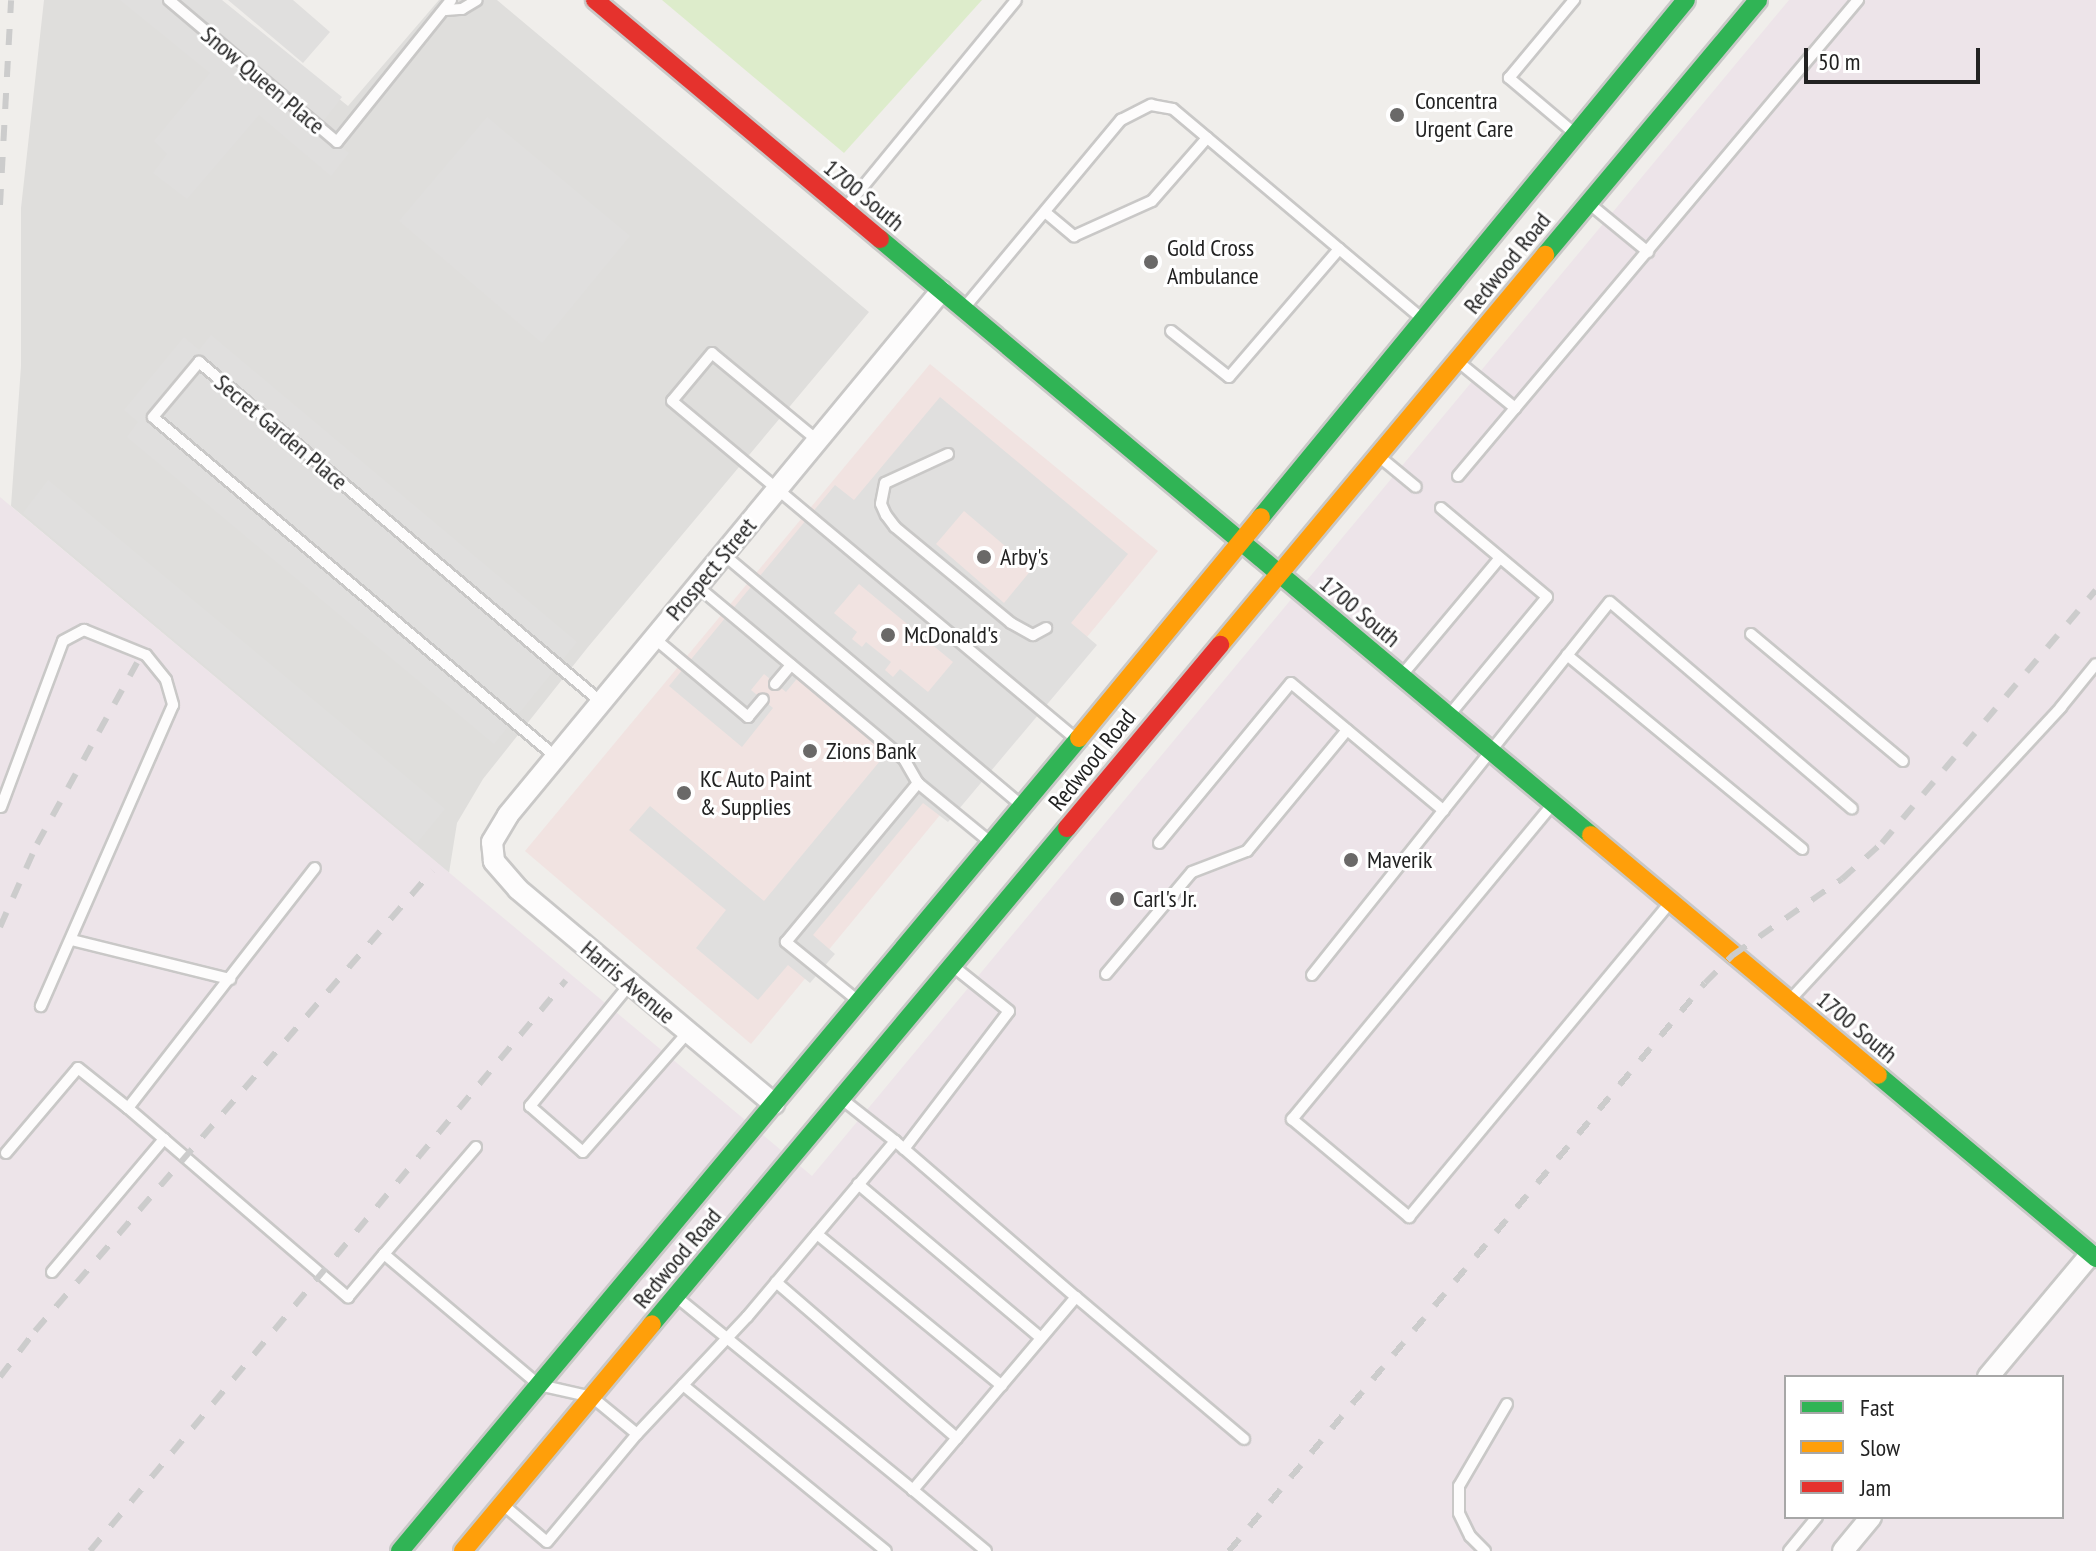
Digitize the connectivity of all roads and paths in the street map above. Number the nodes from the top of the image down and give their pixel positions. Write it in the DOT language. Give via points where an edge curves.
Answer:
graph roads {
  1 [pos="169,0"];
  2 [pos="477,0"];
  3 [pos="595,0"];
  4 [pos="1016,0"];
  5 [pos="1574,0"];
  6 [pos="1686,0"];
  7 [pos="1758,0"];
  8 [pos="1858,0"];
  9 [pos="449,5"];
  10 [pos="1575,134"];
  11 [pos="1207,138"];
  12 [pos="1588,202"];
  13 [pos="844,210"];
  14 [pos="1045,212"];
  15 [pos="1339,249"];
  16 [pos="1648,252"];
  17 [pos="941,291"];
  18 [pos="963,310"];
  19 [pos="1422,319"];
  20 [pos="1171,331"];
  21 [pos="1458,362"];
  22 [pos="1515,408"];
  23 [pos="817,440"];
  24 [pos="948,454"];
  25 [pos="1380,457"];
  26 [pos="1458,476"];
  27 [pos="1416,487"];
  28 [pos="777,489"];
  29 [pos="1441,508"];
  30 [pos="1241,542"];
  31 [pos="723,554"];
  32 [pos="1499,559"];
  33 [pos="1279,574"];
  34 [pos="697,586"];
  35 [pos="1046,628"];
  36 [pos="1751,634"];
  37 [pos="654,638"];
  38 [pos="1567,655"];
  39 [pos="2096,664"];
  40 [pos="791,665"];
  41 [pos="1401,677"];
  42 [pos="775,684"];
  43 [pos="763,699"];
  44 [pos="601,702"];
  45 [pos="1449,717"];
  46 [pos="1347,730"];
  47 [pos="1078,740"];
  48 [pos="1492,753"];
  49 [pos="556,757"];
  50 [pos="1903,761"];
  51 [pos="918,783"];
  52 [pos="1553,804"];
  53 [pos="1022,806"];
  54 [pos="1,807"];
  55 [pos="1852,809"];
  56 [pos="1444,811"];
  57 [pos="991,843"];
  58 [pos="1159,843"];
  59 [pos="1802,849"];
  60 [pos="492,852"];
  61 [pos="315,868"];
  62 [pos="1670,902"];
  63 [pos="72,940"];
  64 [pos="953,966"];
  65 [pos="1106,974"];
  66 [pos="1312,975"];
  67 [pos="230,979"];
  68 [pos="630,984"];
  69 [pos="1789,1001"];
  70 [pos="859,1002"];
  71 [pos="41,1006"];
  72 [pos="688,1032"];
  73 [pos="842,1099"];
  74 [pos="774,1104"];
  75 [pos="128,1108"];
  76 [pos="164,1139"];
  77 [pos="895,1141"];
  78 [pos="476,1147"];
  79 [pos="904,1149"];
  80 [pos="6,1153"];
  81 [pos="858,1184"];
  82 [pos="817,1234"];
  83 [pos="384,1254"];
  84 [pos="2094,1254"];
  85 [pos="52,1272"];
  86 [pos="776,1282"];
  87 [pos="676,1296"];
  88 [pos="1076,1297"];
  89 [pos="728,1338"];
  90 [pos="1041,1338"];
  91 [pos="1990,1375"];
  92 [pos="539,1385"];
  93 [pos="683,1385"];
  94 [pos="1002,1386"];
  95 [pos="592,1397"];
  96 [pos="1507,1404"];
  97 [pos="637,1434"];
  98 [pos="957,1438"];
  99 [pos="1244,1439"];
  100 [pos="913,1490"];
  101 [pos="502,1504"];
  102 [pos="1815,1519"];
  103 [pos="1869,1519"];
  104 [pos="400,1551"];
  105 [pos="463,1551"];
  106 [pos="886,1551"];
  107 [pos="986,1551"];
  108 [pos="1485,1551"];
  109 [pos="1789,1551"];
  110 [pos="1843,1551"];
  1 -- 9 [label="lane, Snow Queen Place" via="337,142"];
  2 -- 9 [label="lane, Snow Queen Place" via="462,9"];
  3 -- 13 [label="main road, 1700 South"];
  4 -- 13 [label="lane"];
  5 -- 10 [label="lane" via="1509,78"];
  6 -- 10 [label="main road, Redwood Road"];
  7 -- 12 [label="main road, Redwood Road"];
  8 -- 16 [label="lane"];
  10 -- 19 [label="main road, Redwood Road"];
  11 -- 14 [label="lane" via="1152,201 1074,236"];
  11 -- 14 [label="lane" via="1173,109 1151,105 1121,120"];
  11 -- 15 [label="lane"];
  12 -- 16 [label="lane"];
  12 -- 21 [label="main road, Redwood Road"];
  13 -- 17 [label="main road, 1700 South"];
  14 -- 18 [label="lane"];
  15 -- 19 [label="lane"];
  15 -- 20 [label="lane" via="1229,377"];
  16 -- 22 [label="lane"];
  17 -- 18 [label="main road, 1700 South"];
  17 -- 23 [label="street, Prospect Street"];
  18 -- 30 [label="main road, 1700 South"];
  19 -- 30 [label="main road, Redwood Road"];
  21 -- 22 [label="lane"];
  21 -- 25 [label="main road, Redwood Road"];
  22 -- 26 [label="lane"];
  23 -- 28 [label="street, Prospect Street"];
  23 -- 28 [label="lane" via="712,353 672,401"];
  24 -- 35 [label="lane" via="885,483 881,504 886,515 1011,623 1033,635"];
  25 -- 27 [label="lane"];
  25 -- 33 [label="main road, Redwood Road"];
  28 -- 31 [label="street, Prospect Street"];
  28 -- 47 [label="lane"];
  29 -- 32 [label="lane"];
  30 -- 33 [label="main road, 1700 South"];
  30 -- 47 [label="main road, Redwood Road"];
  31 -- 34 [label="street, Prospect Street"];
  31 -- 53 [label="lane"];
  32 -- 41 [label="lane"];
  32 -- 45 [label="lane" via="1547,597"];
  33 -- 41 [label="main road, 1700 South"];
  33 -- 64 [label="main road, Redwood Road"];
  34 -- 37 [label="street, Prospect Street"];
  34 -- 40 [label="lane"];
  36 -- 50 [label="lane"];
  37 -- 43 [label="lane" via="748,717"];
  37 -- 44 [label="street, Prospect Street"];
  38 -- 48 [label="lane"];
  38 -- 55 [label="lane" via="1610,602"];
  38 -- 59 [label="lane"];
  39 -- 69 [label="lane"];
  40 -- 42 [label="lane"];
  40 -- 51 [label="lane" via="904,759"];
  41 -- 45 [label="main road, 1700 South"];
  44 -- 49 [label="street, Prospect Street"];
  44 -- 49 [label="lane, Secret Garden Place" via="199,362 153,417"];
  45 -- 48 [label="main road, 1700 South"];
  46 -- 56 [label="lane"];
  46 -- 58 [label="lane" via="1291,683"];
  46 -- 65 [label="lane" via="1247,851 1192,872"];
  47 -- 53 [label="main road, Redwood Road"];
  48 -- 52 [label="main road, 1700 South"];
  48 -- 56 [label="lane"];
  49 -- 60 [label="street, Prospect Street" via="500,825"];
  51 -- 57 [label="lane"];
  51 -- 70 [label="lane" via="786,942"];
  52 -- 62 [label="main road, 1700 South"];
  52 -- 62 [label="lane" via="1292,1119 1409,1217"];
  53 -- 57 [label="main road, Redwood Road"];
  54 -- 63 [label="lane" via="63,641 84,630 146,655 166,680 173,705"];
  56 -- 66 [label="lane"];
  57 -- 70 [label="main road, Redwood Road"];
  60 -- 68 [label="street, Harris Avenue" via="507,879"];
  61 -- 67 [label="lane"];
  62 -- 69 [label="main road, 1700 South"];
  63 -- 67 [label="lane"];
  63 -- 71 [label="lane"];
  64 -- 73 [label="main road, Redwood Road"];
  64 -- 79 [label="lane" via="1009,1011"];
  67 -- 75 [label="lane"];
  68 -- 72 [label="street, Harris Avenue"];
  68 -- 72 [label="lane" via="530,1106 583,1152"];
  69 -- 84 [label="main road, 1700 South"];
  70 -- 74 [label="main road, Redwood Road"];
  72 -- 74 [label="street, Harris Avenue"];
  73 -- 77 [label="lane"];
  73 -- 87 [label="main road, Redwood Road"];
  74 -- 92 [label="main road, Redwood Road"];
  75 -- 76 [label="lane"];
  75 -- 80 [label="lane" via="78,1068"];
  76 -- 83 [label="lane" via="348,1297"];
  76 -- 85 [label="lane"];
  77 -- 79 [label="lane"];
  77 -- 81 [label="lane"];
  78 -- 83 [label="lane"];
  79 -- 88 [label="lane"];
  81 -- 82 [label="lane"];
  81 -- 90 [label="lane"];
  82 -- 86 [label="lane"];
  82 -- 94 [label="lane"];
  83 -- 92 [label="lane"];
  84 -- 91 [label="street"];
  86 -- 89 [label="lane"];
  86 -- 98 [label="lane"];
  87 -- 89 [label="lane"];
  87 -- 95 [label="main road, Redwood Road"];
  88 -- 90 [label="lane"];
  88 -- 99 [label="lane"];
  89 -- 93 [label="lane"];
  89 -- 100 [label="lane"];
  90 -- 94 [label="lane"];
  92 -- 95 [label="lane"];
  92 -- 104 [label="main road, Redwood Road"];
  93 -- 97 [label="lane"];
  93 -- 106 [label="lane"];
  94 -- 98 [label="lane"];
  95 -- 97 [label="lane"];
  95 -- 101 [label="main road, Redwood Road"];
  96 -- 108 [label="lane" via="1459,1486 1459,1513"];
  97 -- 101 [label="lane" via="547,1542"];
  98 -- 100 [label="lane"];
  100 -- 107 [label="lane"];
  101 -- 105 [label="main road, Redwood Road"];
  102 -- 109 [label="lane"];
  103 -- 110 [label="street"];
}
